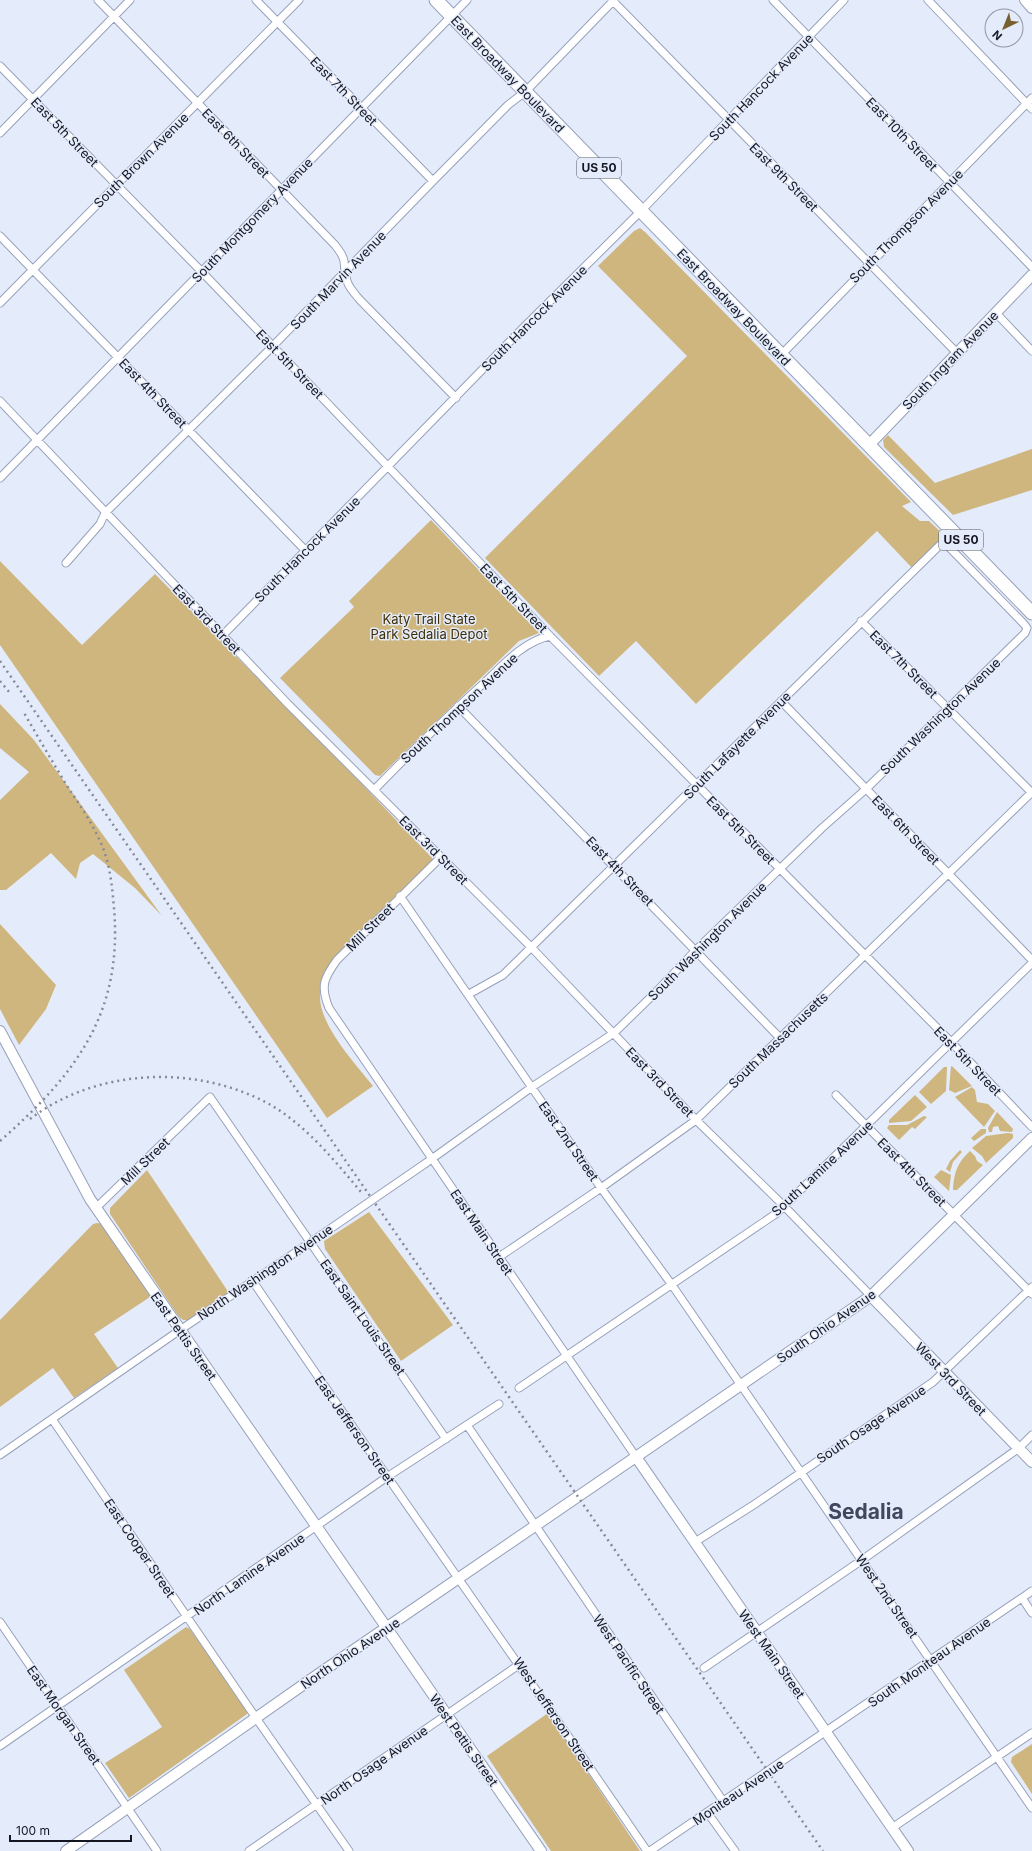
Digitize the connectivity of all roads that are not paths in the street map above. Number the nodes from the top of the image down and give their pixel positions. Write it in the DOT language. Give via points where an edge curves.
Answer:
graph roads {
  1 [pos="98,0"];
  2 [pos="130,0"];
  3 [pos="256,0"];
  4 [pos="299,0"];
  5 [pos="436,0"];
  6 [pos="468,0"];
  7 [pos="613,0"];
  8 [pos="773,0"];
  9 [pos="844,0"];
  10 [pos="928,0"];
  11 [pos="1025,0"];
  12 [pos="1032,8"];
  13 [pos="114,17"];
  14 [pos="452,17"];
  15 [pos="278,21"];
  16 [pos="808,37"];
  17 [pos="0,66"];
  18 [pos="525,92"];
  19 [pos="33,100"];
  20 [pos="197,103"];
  21 [pos="1030,103"];
  22 [pos="361,108"];
  23 [pos="728,120"];
  24 [pos="0,133"];
  25 [pos="433,181"];
  26 [pos="949,182"];
  27 [pos="116,184"];
  28 [pos="281,190"];
  29 [pos="641,211"];
  30 [pos="0,236"];
  31 [pos="869,263"];
  32 [pos="1032,267"];
  33 [pos="33,270"];
  34 [pos="202,272"];
  35 [pos="344,273"];
  36 [pos="1032,275"];
  37 [pos="0,303"];
  38 [pos="996,312"];
  39 [pos="273,346"];
  40 [pos="1032,351"];
  41 [pos="957,353"];
  42 [pos="781,355"];
  43 [pos="118,358"];
  44 [pos="456,398"];
  45 [pos="0,401"];
  46 [pos="189,430"];
  47 [pos="37,441"];
  48 [pos="869,445"];
  49 [pos="387,467"];
  50 [pos="0,478"];
  51 [pos="105,513"];
  52 [pos="306,551"];
  53 [pos="66,563"];
  54 [pos="1032,613"];
  55 [pos="861,621"];
  56 [pos="1027,628"];
  57 [pos="223,635"];
  58 [pos="550,636"];
  59 [pos="781,701"];
  60 [pos="458,706"];
  61 [pos="947,708"];
  62 [pos="697,784"];
  63 [pos="866,789"];
  64 [pos="374,790"];
  65 [pos="1032,793"];
  66 [pos="441,857"];
  67 [pos="615,866"];
  68 [pos="780,869"];
  69 [pos="949,874"];
  70 [pos="400,896"];
  71 [pos="531,947"];
  72 [pos="696,950"];
  73 [pos="865,955"];
  74 [pos="1032,961"];
  75 [pos="469,994"];
  76 [pos="329,1008"];
  77 [pos="0,1031"];
  78 [pos="614,1033"];
  79 [pos="780,1038"];
  80 [pos="951,1042"];
  81 [pos="532,1087"];
  82 [pos="836,1095"];
  83 [pos="210,1097"];
  84 [pos="696,1120"];
  85 [pos="866,1126"];
  86 [pos="1032,1128"];
  87 [pos="1032,1138"];
  88 [pos="429,1161"];
  89 [pos="601,1188"];
  90 [pos="784,1206"];
  91 [pos="96,1208"];
  92 [pos="954,1216"];
  93 [pos="310,1242"];
  94 [pos="499,1257"];
  95 [pos="252,1280"];
  96 [pos="672,1285"];
  97 [pos="1031,1290"];
  98 [pos="871,1296"];
  99 [pos="180,1330"];
  100 [pos="567,1356"];
  101 [pos="945,1373"];
  102 [pos="741,1385"];
  103 [pos="519,1388"];
  104 [pos="499,1404"];
  105 [pos="52,1419"];
  106 [pos="466,1425"];
  107 [pos="1032,1435"];
  108 [pos="446,1439"];
  109 [pos="1019,1448"];
  110 [pos="0,1455"];
  111 [pos="636,1457"];
  112 [pos="1032,1462"];
  113 [pos="799,1472"];
  114 [pos="387,1477"];
  115 [pos="536,1526"];
  116 [pos="316,1527"];
  117 [pos="695,1542"];
  118 [pos="862,1560"];
  119 [pos="460,1578"];
  120 [pos="1032,1591"];
  121 [pos="1022,1598"];
  122 [pos="1032,1613"];
  123 [pos="187,1616"];
  124 [pos="0,1622"];
  125 [pos="387,1629"];
  126 [pos="756,1632"];
  127 [pos="931,1661"];
  128 [pos="520,1664"];
  129 [pos="704,1668"];
  130 [pos="57,1706"];
  131 [pos="447,1715"];
  132 [pos="256,1718"];
  133 [pos="826,1732"];
  134 [pos="1032,1733"];
  135 [pos="0,1746"];
  136 [pos="996,1757"];
  137 [pos="723,1801"];
  138 [pos="317,1804"];
  139 [pos="127,1808"];
  140 [pos="1032,1808"];
  141 [pos="707,1812"];
  142 [pos="892,1828"];
  143 [pos="66,1851"];
  144 [pos="157,1851"];
  145 [pos="249,1851"];
  146 [pos="349,1851"];
  147 [pos="541,1851"];
  148 [pos="649,1851"];
  149 [pos="735,1851"];
  150 [pos="908,1851"];
  1 -- 13 [label="street, East 6th Street"];
  2 -- 13 [label="street"];
  3 -- 15 [label="street, East 7th Street"];
  4 -- 15 [label="street, South Brown Avenue"];
  5 -- 14 [label="highway, East Broadway Boulevard / US 50"];
  6 -- 14 [label="street, South Montgomery Avenue"];
  7 -- 18 [label="street, South Marvin Avenue"];
  7 -- 23 [label="street, East 9th Street"];
  8 -- 16 [label="street, East 10th Street"];
  9 -- 16 [label="street, South Hancock Avenue"];
  10 -- 21 [label="street"];
  11 -- 12 [label="main road"];
  13 -- 19 [label="street"];
  13 -- 20 [label="street, East 6th Street"];
  14 -- 18 [label="highway, East Broadway Boulevard / US 50"];
  14 -- 22 [label="street, South Montgomery Avenue"];
  15 -- 20 [label="street, South Brown Avenue"];
  15 -- 22 [label="street, East 7th Street"];
  16 -- 23 [label="street, South Hancock Avenue"];
  16 -- 26 [label="street, East 10th Street"];
  17 -- 19 [label="street, East 5th Street"];
  18 -- 25 [label="street, South Marvin Avenue" via="508,105"];
  18 -- 29 [label="highway, East Broadway Boulevard / US 50"];
  19 -- 24 [label="street"];
  19 -- 27 [label="street, East 5th Street"];
  20 -- 27 [label="street, South Brown Avenue"];
  20 -- 28 [label="street, East 6th Street"];
  21 -- 26 [label="street, South Thompson Avenue"];
  22 -- 25 [label="street, East 7th Street"];
  22 -- 28 [label="street, South Montgomery Avenue"];
  23 -- 29 [label="street, South Hancock Avenue"];
  23 -- 31 [label="street, East 9th Street"];
  25 -- 35 [label="street, South Marvin Avenue"];
  26 -- 31 [label="street, South Thompson Avenue"];
  26 -- 32 [label="street, East 10th Street"];
  27 -- 33 [label="street, South Brown Avenue"];
  27 -- 34 [label="street, East 5th Street"];
  28 -- 34 [label="street, South Montgomery Avenue"];
  28 -- 35 [label="street, East 6th Street" via="344,256"];
  29 -- 42 [label="highway, East Broadway Boulevard / US 50"];
  29 -- 44 [label="street, South Hancock Avenue"];
  30 -- 33 [label="street, East 4th Street"];
  31 -- 41 [label="street, East 9th Street"];
  31 -- 42 [label="street, South Thompson Avenue"];
  33 -- 37 [label="street, South Brown Avenue"];
  33 -- 43 [label="street, East 4th Street"];
  34 -- 39 [label="street, East 5th Street"];
  34 -- 43 [label="street, South Montgomery Avenue"];
  35 -- 39 [label="street, South Marvin Avenue"];
  35 -- 44 [label="street, East 6th Street" via="360,300"];
  36 -- 38 [label="main road, South Ingram Avenue"];
  38 -- 40 [label="street"];
  38 -- 41 [label="main road, South Ingram Avenue"];
  39 -- 46 [label="street, South Marvin Avenue"];
  39 -- 49 [label="street, East 5th Street"];
  41 -- 48 [label="main road, South Ingram Avenue"];
  42 -- 48 [label="highway, East Broadway Boulevard / US 50"];
  43 -- 46 [label="street, East 4th Street"];
  43 -- 47 [label="street, South Montgomery Avenue"];
  44 -- 49 [label="street, South Hancock Avenue"];
  45 -- 47 [label="street, East 3rd Street"];
  46 -- 51 [label="street, South Marvin Avenue"];
  46 -- 52 [label="street, East 4th Street"];
  47 -- 50 [label="street, South Montgomery Avenue"];
  47 -- 51 [label="street, East 3rd Street"];
  48 -- 54 [label="highway, East Broadway Boulevard / US 50"];
  49 -- 52 [label="street, South Hancock Avenue"];
  49 -- 58 [label="street, East 5th Street"];
  51 -- 53 [label="street, South Marvin Avenue" via="100,524"];
  51 -- 57 [label="street, East 3rd Street"];
  52 -- 57 [label="street, South Hancock Avenue"];
  55 -- 56 [label="street, South Lafayette Avenue" via="942,544 946,544"];
  55 -- 59 [label="street, South Lafayette Avenue"];
  55 -- 61 [label="street, East 7th Street"];
  56 -- 61 [label="street, South Washington Avenue" via="1025,633"];
  57 -- 64 [label="street, East 3rd Street"];
  58 -- 60 [label="street, South Thompson Avenue" via="541,637 527,645"];
  58 -- 62 [label="street, East 5th Street"];
  59 -- 62 [label="street, South Lafayette Avenue"];
  59 -- 63 [label="street, East 6th Street"];
  60 -- 64 [label="street, South Thompson Avenue"];
  60 -- 67 [label="street, East 4th Street"];
  61 -- 63 [label="street, South Washington Avenue"];
  61 -- 65 [label="street, East 7th Street"];
  62 -- 67 [label="street, South Lafayette Avenue"];
  62 -- 68 [label="street, East 5th Street"];
  63 -- 68 [label="street, South Washington Avenue"];
  63 -- 69 [label="street, East 6th Street"];
  64 -- 66 [label="street, East 3rd Street"];
  65 -- 69 [label="street, South Massachusetts"];
  66 -- 70 [label="street, Mill Street"];
  66 -- 71 [label="street, East 3rd Street"];
  67 -- 71 [label="street, South Lafayette Avenue"];
  67 -- 72 [label="street, East 4th Street"];
  68 -- 72 [label="street, South Washington Avenue"];
  68 -- 73 [label="street, East 5th Street"];
  69 -- 73 [label="street, South Massachusetts"];
  69 -- 74 [label="street, East 6th Street"];
  70 -- 75 [label="street, East 2nd Street"];
  70 -- 76 [label="street, Mill Street" via="337,960 326,975 323,986"];
  71 -- 75 [label="street, South Lafayette Avenue" via="503,975"];
  71 -- 78 [label="street, East 3rd Street"];
  72 -- 78 [label="street, South Washington Avenue"];
  72 -- 79 [label="street, East 4th Street"];
  73 -- 79 [label="street, South Massachusetts"];
  73 -- 80 [label="street, East 5th Street"];
  74 -- 80 [label="street, South Lamine Avenue"];
  75 -- 81 [label="street, East 2nd Street"];
  76 -- 88 [label="street, East Main Street"];
  77 -- 91 [label="main road, East Pettis Street"];
  78 -- 81 [label="street, South Washington Avenue"];
  78 -- 84 [label="street, East 3rd Street"];
  79 -- 84 [label="street, South Massachusetts"];
  80 -- 85 [label="street, South Lamine Avenue"];
  80 -- 86 [label="street, East 5th Street"];
  81 -- 88 [label="street, South Washington Avenue"];
  81 -- 89 [label="street, East 2nd Street"];
  82 -- 85 [label="street, East 4th Street"];
  83 -- 91 [label="street, Mill Street"];
  83 -- 93 [label="street, East Saint Louis Street"];
  84 -- 89 [label="street, South Massachusetts"];
  84 -- 90 [label="street, East 3rd Street"];
  85 -- 90 [label="street, South Lamine Avenue"];
  85 -- 92 [label="street, East 4th Street"];
  87 -- 92 [label="main road, South Ohio Avenue"];
  88 -- 93 [label="street, North Washington Avenue, bridge"];
  88 -- 94 [label="street, East Main Street"];
  89 -- 94 [label="street, South Massachusetts"];
  89 -- 96 [label="street, East 2nd Street"];
  90 -- 96 [label="street, South Lamine Avenue"];
  90 -- 98 [label="street, East 3rd Street"];
  91 -- 99 [label="main road, East Pettis Street"];
  92 -- 97 [label="street, East 4th Street"];
  92 -- 98 [label="main road, South Ohio Avenue"];
  93 -- 95 [label="street, North Washington Avenue"];
  93 -- 108 [label="street, East Saint Louis Street"];
  94 -- 100 [label="street, East Main Street"];
  95 -- 99 [label="street, North Washington Avenue"];
  95 -- 114 [label="street, East Jefferson Street"];
  96 -- 100 [label="street, South Lamine Avenue"];
  96 -- 102 [label="street, East 2nd Street"];
  97 -- 101 [label="street, South Osage Avenue"];
  98 -- 101 [label="main road, West 3rd Street"];
  98 -- 102 [label="main road, South Ohio Avenue"];
  99 -- 105 [label="street, North Washington Avenue"];
  99 -- 116 [label="main road, East Pettis Street"];
  100 -- 103 [label="street"];
  100 -- 111 [label="street, East Main Street"];
  101 -- 109 [label="main road, West 3rd Street"];
  101 -- 113 [label="street, South Osage Avenue"];
  102 -- 111 [label="main road, South Ohio Avenue"];
  102 -- 113 [label="street, West 2nd Street"];
  104 -- 106 [label="street, North Lamine Avenue"];
  105 -- 110 [label="street, North Washington Avenue"];
  105 -- 123 [label="street, East Cooper Street"];
  106 -- 108 [label="street, North Lamine Avenue"];
  106 -- 115 [label="street, West Pacific Street"];
  107 -- 109 [label="street"];
  108 -- 114 [label="street, North Lamine Avenue"];
  109 -- 112 [label="main road, West 3rd Street"];
  109 -- 118 [label="street"];
  111 -- 115 [label="main road, North Ohio Avenue"];
  111 -- 117 [label="main road, West Main Street"];
  113 -- 117 [label="street, South Osage Avenue"];
  113 -- 118 [label="street, West 2nd Street"];
  114 -- 116 [label="street, North Lamine Avenue"];
  114 -- 119 [label="street, East Jefferson Street"];
  115 -- 119 [label="main road, North Ohio Avenue"];
  115 -- 137 [label="street, West Pacific Street"];
  116 -- 123 [label="street, North Lamine Avenue"];
  116 -- 125 [label="main road, East Pettis Street"];
  117 -- 126 [label="main road, West Main Street"];
  118 -- 126 [label="street"];
  118 -- 127 [label="street, West 2nd Street"];
  119 -- 125 [label="main road, North Ohio Avenue"];
  119 -- 128 [label="street, West Jefferson Street"];
  120 -- 121 [label="street, South Moniteau Avenue"];
  121 -- 122 [label="street"];
  121 -- 127 [label="street, South Moniteau Avenue"];
  123 -- 130 [label="street, North Lamine Avenue"];
  123 -- 132 [label="street, East Cooper Street"];
  124 -- 130 [label="street, East Morgan Street"];
  125 -- 131 [label="main road, West Pettis Street"];
  125 -- 132 [label="main road, North Ohio Avenue"];
  126 -- 129 [label="street"];
  126 -- 133 [label="main road, West Main Street"];
  127 -- 133 [label="street, South Moniteau Avenue"];
  127 -- 136 [label="street, West 2nd Street"];
  128 -- 131 [label="street, North Osage Avenue"];
  128 -- 148 [label="street, West Jefferson Street"];
  130 -- 135 [label="street, North Lamine Avenue"];
  130 -- 139 [label="street, East Morgan Street"];
  131 -- 138 [label="street, North Osage Avenue"];
  131 -- 147 [label="main road, West Pettis Street"];
  132 -- 138 [label="street, East Cooper Street"];
  132 -- 139 [label="main road, North Ohio Avenue"];
  133 -- 137 [label="street, Moniteau Avenue"];
  133 -- 142 [label="main road, West Main Street"];
  134 -- 136 [label="street"];
  136 -- 140 [label="street, West 2nd Street"];
  136 -- 142 [label="street"];
  137 -- 141 [label="street, Moniteau Avenue"];
  138 -- 145 [label="street, North Osage Avenue"];
  138 -- 146 [label="street, East Cooper Street"];
  139 -- 143 [label="main road, North Ohio Avenue"];
  139 -- 144 [label="street, East Morgan Street"];
  141 -- 148 [label="street, Moniteau Avenue"];
  141 -- 149 [label="street"];
  142 -- 150 [label="main road, West Main Street"];
}
